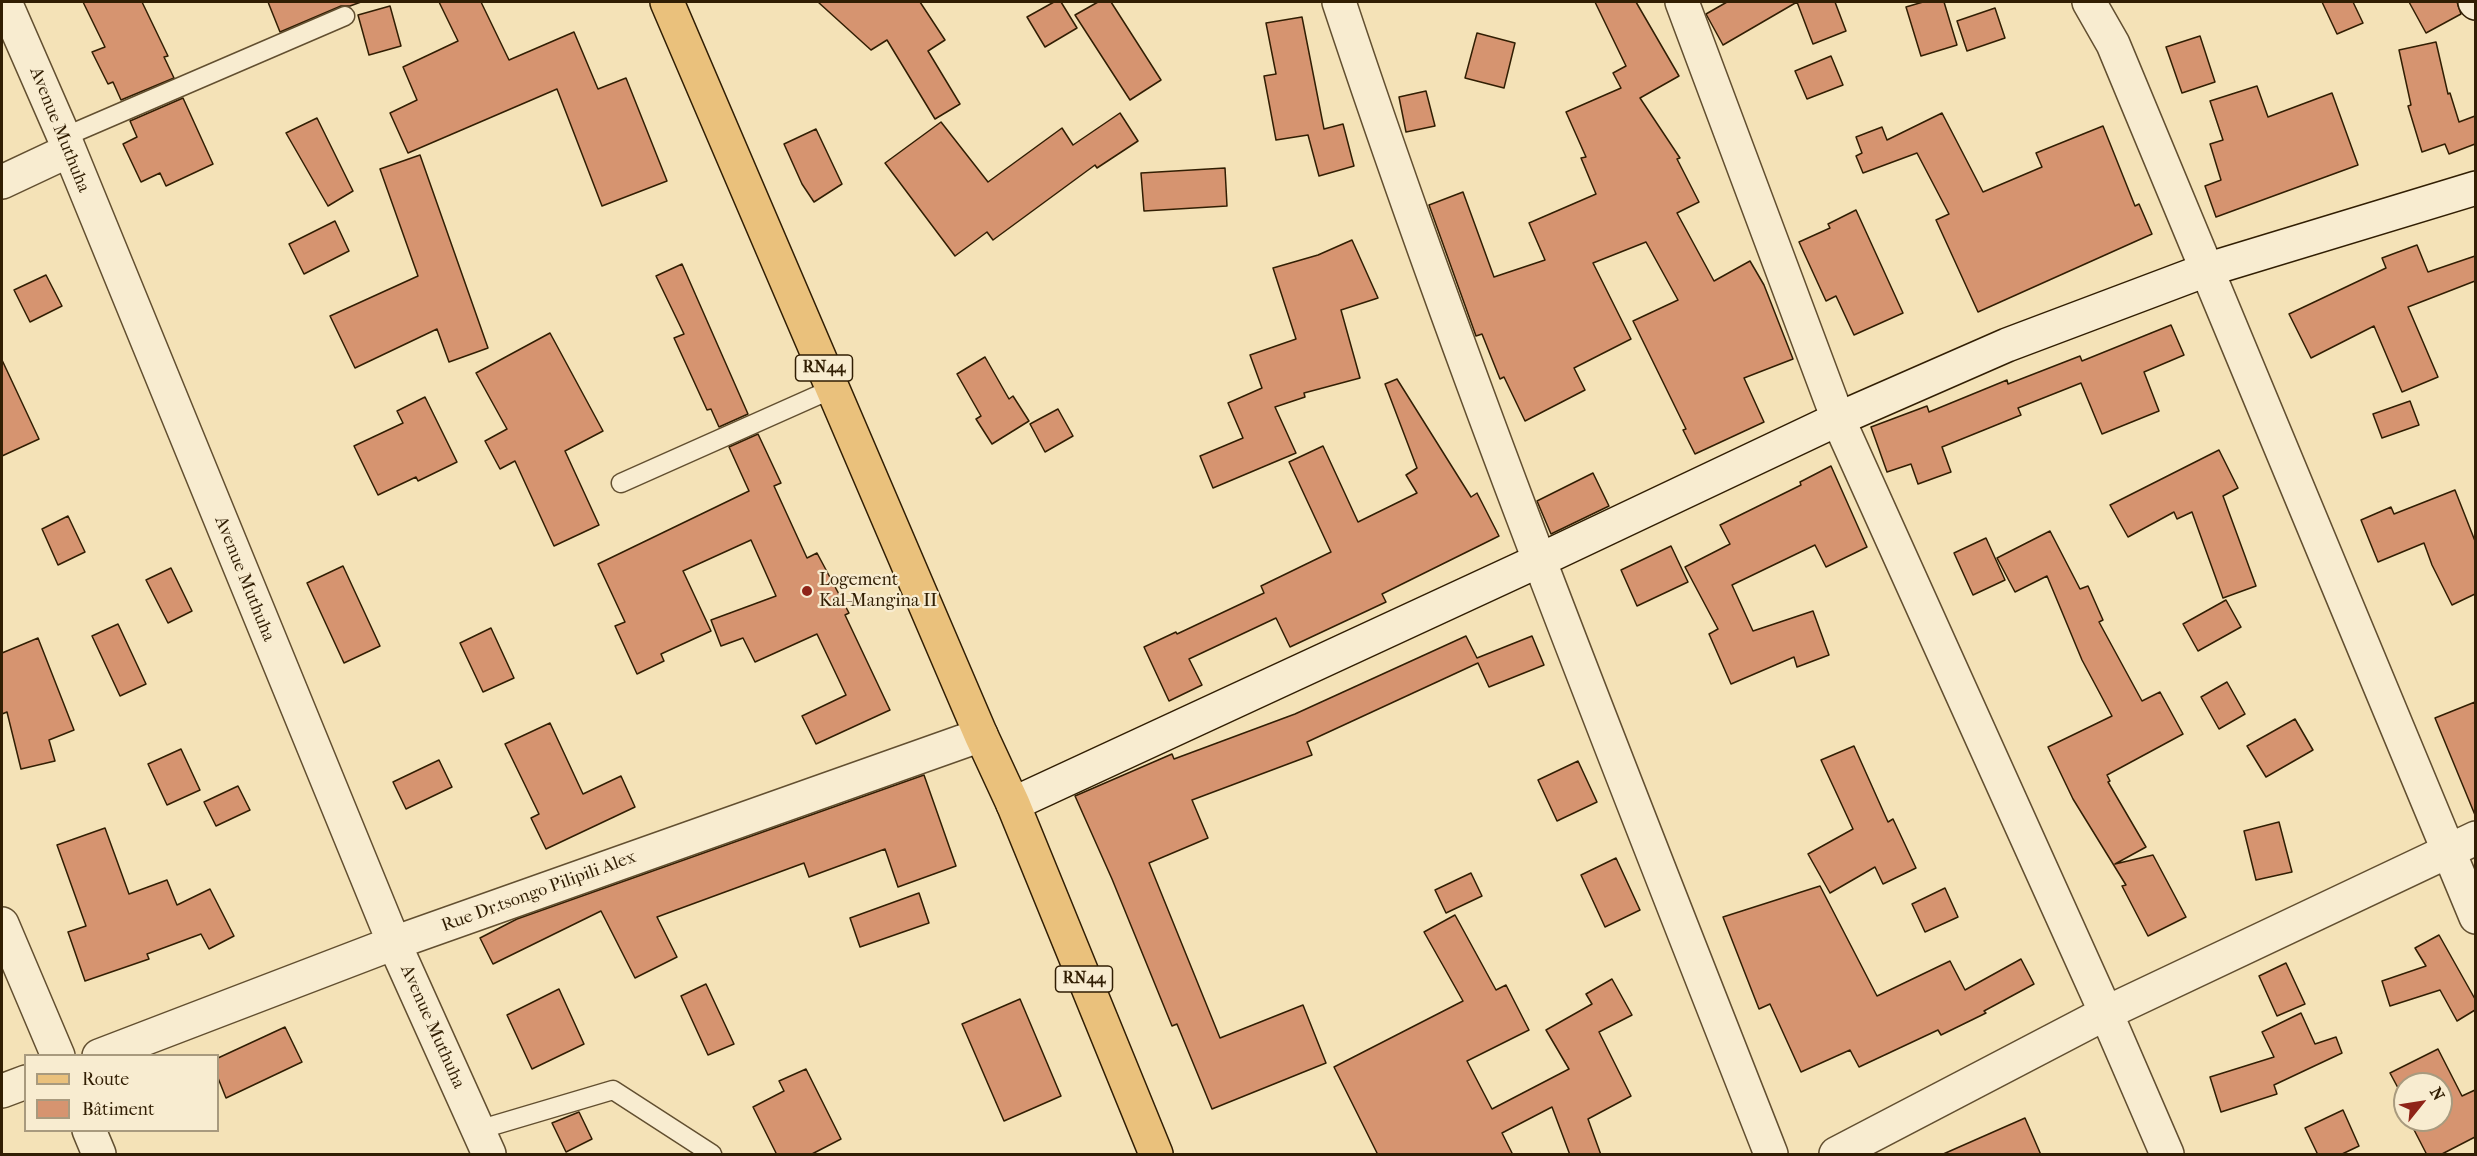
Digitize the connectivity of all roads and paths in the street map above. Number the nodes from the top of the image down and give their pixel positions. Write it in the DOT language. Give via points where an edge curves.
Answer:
graph roads {
  1 [pos="5,2"];
  2 [pos="666,2"];
  3 [pos="1339,2"];
  4 [pos="1682,2"];
  5 [pos="2089,2"];
  6 [pos="345,16"];
  7 [pos="66,144"];
  8 [pos="2,182"];
  9 [pos="2475,188"];
  10 [pos="2206,270"];
  11 [pos="832,389"];
  12 [pos="1838,419"];
  13 [pos="621,483"];
  14 [pos="1538,561"];
  15 [pos="981,735"];
  16 [pos="1012,804"];
  17 [pos="2461,845"];
  18 [pos="2475,916"];
  19 [pos="2,924"];
  20 [pos="394,944"];
  21 [pos="2106,1013"];
  22 [pos="56,1054"];
  23 [pos="104,1054"];
  24 [pos="24,1083"];
  25 [pos="2,1091"];
  26 [pos="89,1132"];
  27 [pos="484,1142"];
  28 [pos="99,1155"];
  29 [pos="712,1155"];
  30 [pos="1156,1155"];
  31 [pos="1771,1155"];
  32 [pos="1836,1155"];
  33 [pos="2167,1155"];
  1 -- 7 [label="street, Avenue Muthuha"];
  2 -- 11 [label="main road, RN44"];
  3 -- 14 [label="street" via="1394,169"];
  4 -- 12 [label="street"];
  5 -- 10 [label="street" via="2113,44"];
  6 -- 7 [label="lane"];
  7 -- 8 [label="street"];
  7 -- 20 [label="street, Avenue Muthuha"];
  9 -- 10 [label="street"];
  10 -- 12 [label="street" via="2007,345"];
  10 -- 17 [label="street"];
  11 -- 13 [label="lane"];
  11 -- 15 [label="main road, RN44"];
  12 -- 14 [label="street"];
  12 -- 21 [label="street"];
  14 -- 16 [label="street"];
  14 -- 31 [label="street"];
  15 -- 16 [label="main road, RN44"];
  15 -- 20 [label="street, Rue Dr.tsongo Pilipili Alex"];
  16 -- 30 [label="main road, RN44"];
  17 -- 18 [label="street"];
  17 -- 21 [label="street"];
  19 -- 22 [label="street"];
  20 -- 23 [label="street, Rue Dr.tsongo Pilipili Alex"];
  20 -- 27 [label="street, Avenue Muthuha"];
  21 -- 32 [label="street"];
  21 -- 33 [label="street"];
  24 -- 25 [label="street"];
  26 -- 28 [label="street"];
  27 -- 29 [label="lane" via="613,1090"];
}
